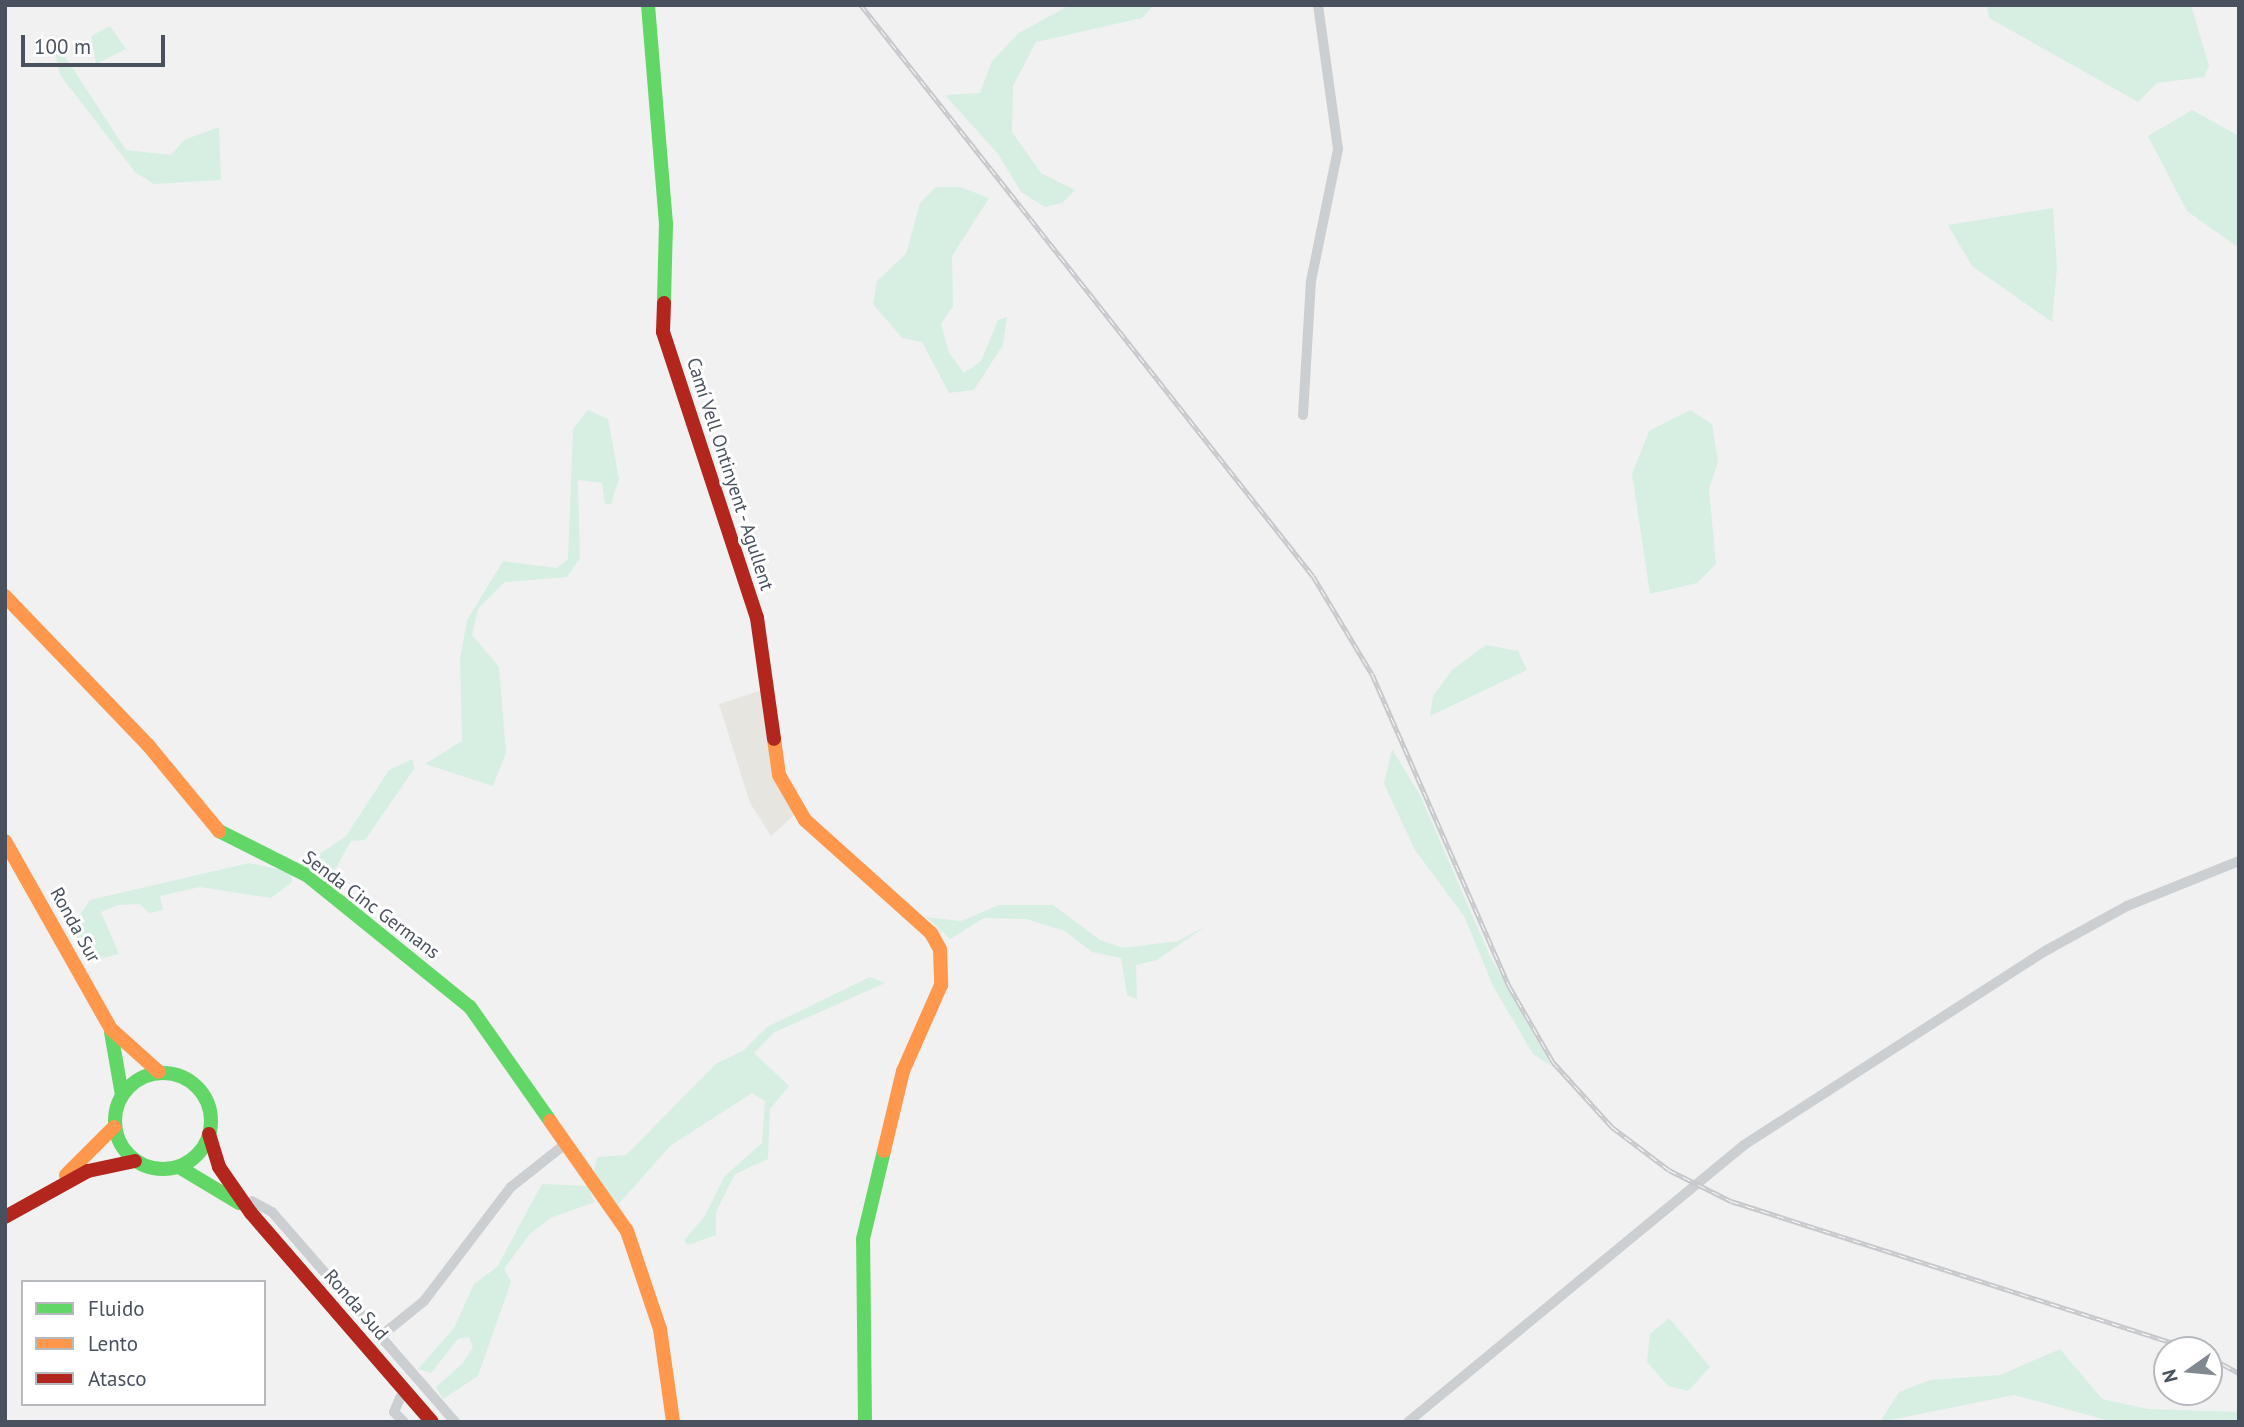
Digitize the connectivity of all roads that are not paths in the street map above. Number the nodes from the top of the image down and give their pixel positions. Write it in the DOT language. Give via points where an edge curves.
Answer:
graph roads {
  1 [pos="648,5"];
  2 [pos="1318,5"];
  3 [pos="1303,415"];
  4 [pos="5,596"];
  5 [pos="5,841"];
  6 [pos="2239,861"];
  7 [pos="111,1029"];
  8 [pos="159,1072"];
  9 [pos="122,1095"];
  10 [pos="114,1127"];
  11 [pos="209,1134"];
  12 [pos="564,1145"];
  13 [pos="135,1161"];
  14 [pos="179,1167"];
  15 [pos="219,1167"];
  16 [pos="47,1191"];
  17 [pos="251,1213"];
  18 [pos="5,1217"];
  19 [pos="382,1335"];
  20 [pos="425,1380"];
  21 [pos="412,1389"];
  22 [pos="400,1398"];
  23 [pos="404,1422"];
  24 [pos="432,1422"];
  25 [pos="455,1422"];
  26 [pos="673,1422"];
  27 [pos="865,1422"];
  28 [pos="1408,1422"];
  1 -- 27 [label="street, Camí Vell Ontinyent - Agullent" via="667,242 663,332 757,618 779,775 805,820 931,933 940,949 941,985 903,1071 863,1239"];
  2 -- 3 [label="street" via="1338,149 1311,281"];
  4 -- 12 [label="street, Senda Cinc Germans" via="148,745 224,837 302,872 391,949 465,1000"];
  5 -- 7 [label="street, Ronda Sur"];
  6 -- 28 [label="street" via="2127,906 2048,950 1744,1145"];
  7 -- 8 [label="street"];
  7 -- 9 [label="street"];
  8 -- 9 [label="street"];
  8 -- 11 [label="street" via="200,1090 211,1119"];
  9 -- 10 [label="street"];
  10 -- 13 [label="street"];
  10 -- 16 [label="street"];
  11 -- 14 [label="street" via="198,1154"];
  11 -- 15 [label="street"];
  12 -- 19 [label="street" via="511,1187 424,1301"];
  12 -- 26 [label="street, Senda Cinc Germans" via="627,1231 660,1329"];
  13 -- 14 [label="street"];
  13 -- 16 [label="street" via="88,1171"];
  14 -- 17 [label="street" via="201,1175"];
  15 -- 17 [label="street"];
  15 -- 19 [label="street" via="259,1210 272,1212"];
  16 -- 18 [label="street"];
  17 -- 24 [label="street, Ronda Sud"];
  19 -- 20 [label="street"];
  20 -- 21 [label="street"];
  20 -- 25 [label="street"];
  22 -- 23 [label="street" via="393,1406"];
}
